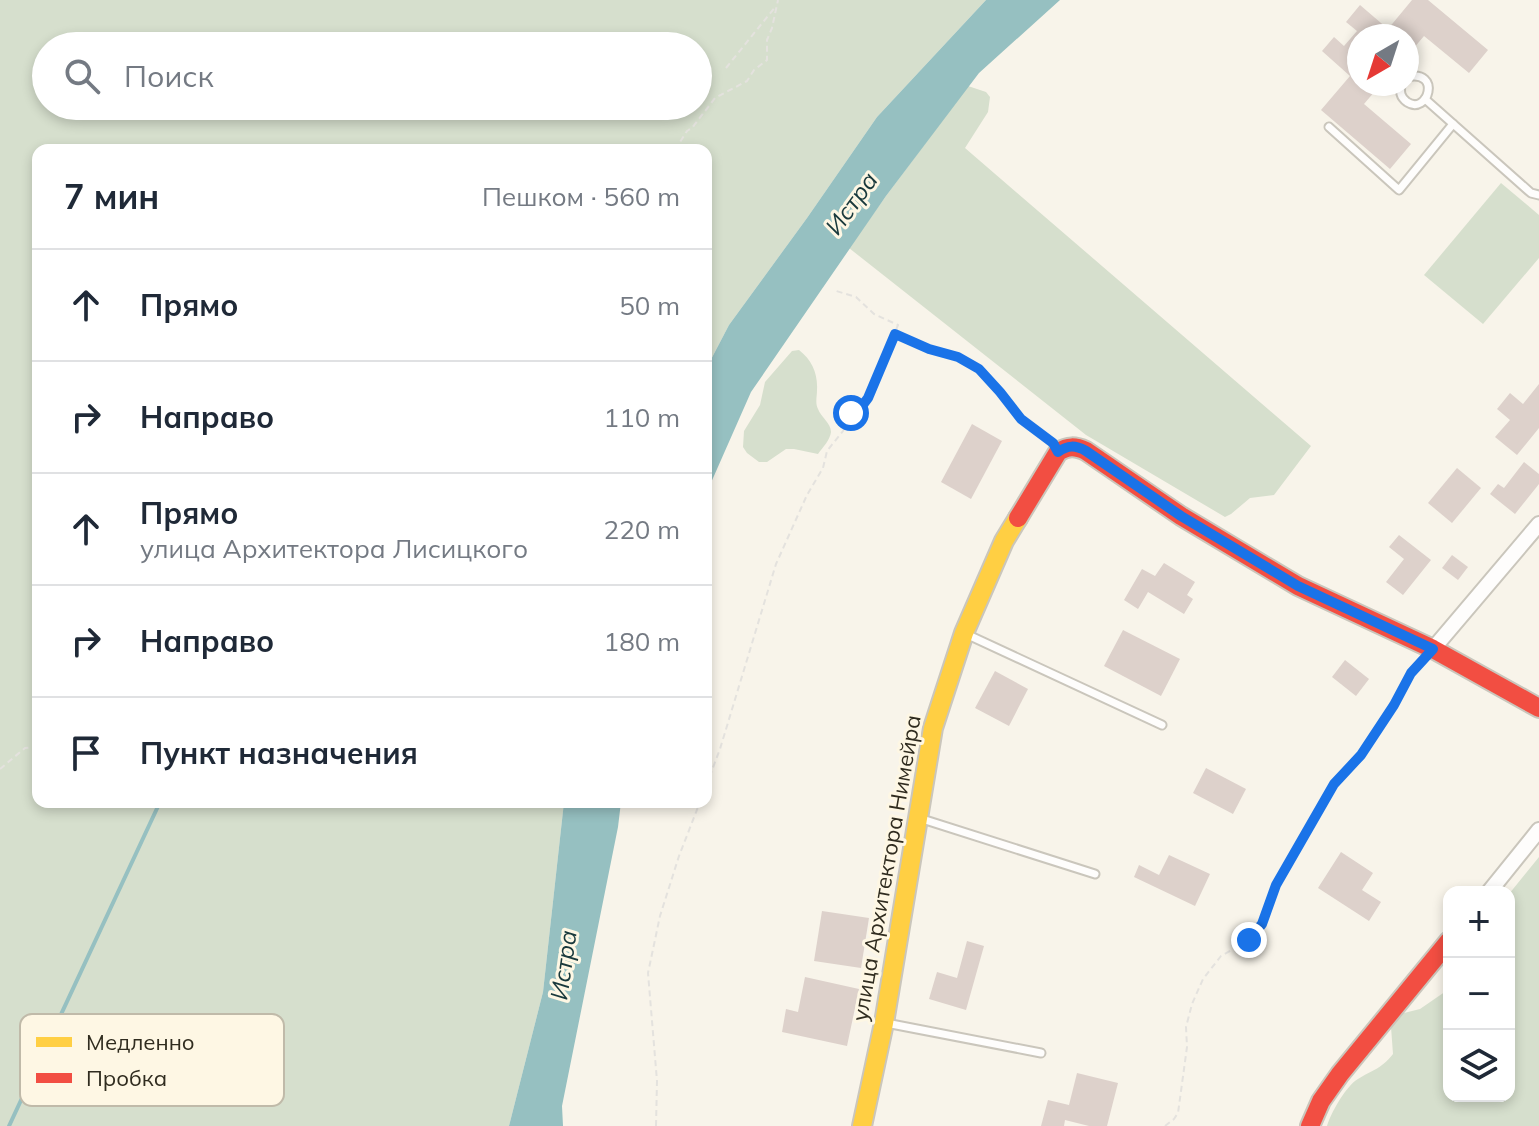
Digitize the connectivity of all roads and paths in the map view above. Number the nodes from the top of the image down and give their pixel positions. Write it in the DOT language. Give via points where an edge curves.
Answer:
graph roads {
  1 [pos="778,0"];
  2 [pos="777,5"];
  3 [pos="726,68"];
  4 [pos="1419,76"];
  5 [pos="1402,96"];
  6 [pos="1425,99"];
  7 [pos="712,102"];
  8 [pos="698,120"];
  9 [pos="1453,124"];
  10 [pos="1329,127"];
  11 [pos="679,144"];
  12 [pos="1539,195"];
  13 [pos="833,290"];
  14 [pos="895,334"];
  15 [pos="1058,452"];
  16 [pos="1539,524"];
  17 [pos="964,633"];
  18 [pos="1433,649"];
  19 [pos="1539,708"];
  20 [pos="1162,725"];
  21 [pos="32,747"];
  22 [pos="0,769"];
  23 [pos="712,770"];
  24 [pos="698,808"];
  25 [pos="917,817"];
  26 [pos="1539,830"];
  27 [pos="1095,874"];
  28 [pos="1494,886"];
  29 [pos="1443,948"];
  30 [pos="884,1023"];
  31 [pos="1041,1053"];
  32 [pos="656,1126"];
  33 [pos="862,1126"];
  34 [pos="1165,1126"];
  35 [pos="1310,1126"];
  1 -- 2 [label="path"];
  2 -- 3 [label="path"];
  2 -- 7 [label="path" via="767,60 747,81"];
  4 -- 6 [label="lane" via="1429,87"];
  5 -- 6 [label="lane" via="1413,105"];
  6 -- 9 [label="lane"];
  8 -- 11 [label="path"];
  9 -- 10 [label="lane" via="1399,190"];
  9 -- 12 [label="lane"];
  13 -- 14 [label="path" via="856,297 874,314 898,325"];
  14 -- 15 [label="path" via="979,369 1021,419"];
  14 -- 23 [label="path" via="868,398 851,413 827,451 776,564"];
  15 -- 17 [label="street, улица Архитектора Нимейра" via="1004,541"];
  15 -- 18 [label="street" via="1066,446 1086,451 1298,586"];
  16 -- 18 [label="street"];
  17 -- 20 [label="lane"];
  17 -- 25 [label="street, улица Архитектора Нимейра" via="933,728"];
  18 -- 19 [label="street"];
  18 -- 34 [label="path" via="1411,673 1361,755 1334,784 1276,885 1262,924 1249,940 1221,956 1203,979 1186,1027 1178,1113"];
  21 -- 22 [label="path"];
  24 -- 32 [label="path" via="660,916 648,973"];
  25 -- 27 [label="lane"];
  25 -- 30 [label="street, улица Архитектора Нимейра"];
  26 -- 28 [label="street"];
  29 -- 35 [label="street" via="1340,1074"];
  30 -- 31 [label="lane"];
  30 -- 33 [label="street, улица Архитектора Нимейра"];
}
